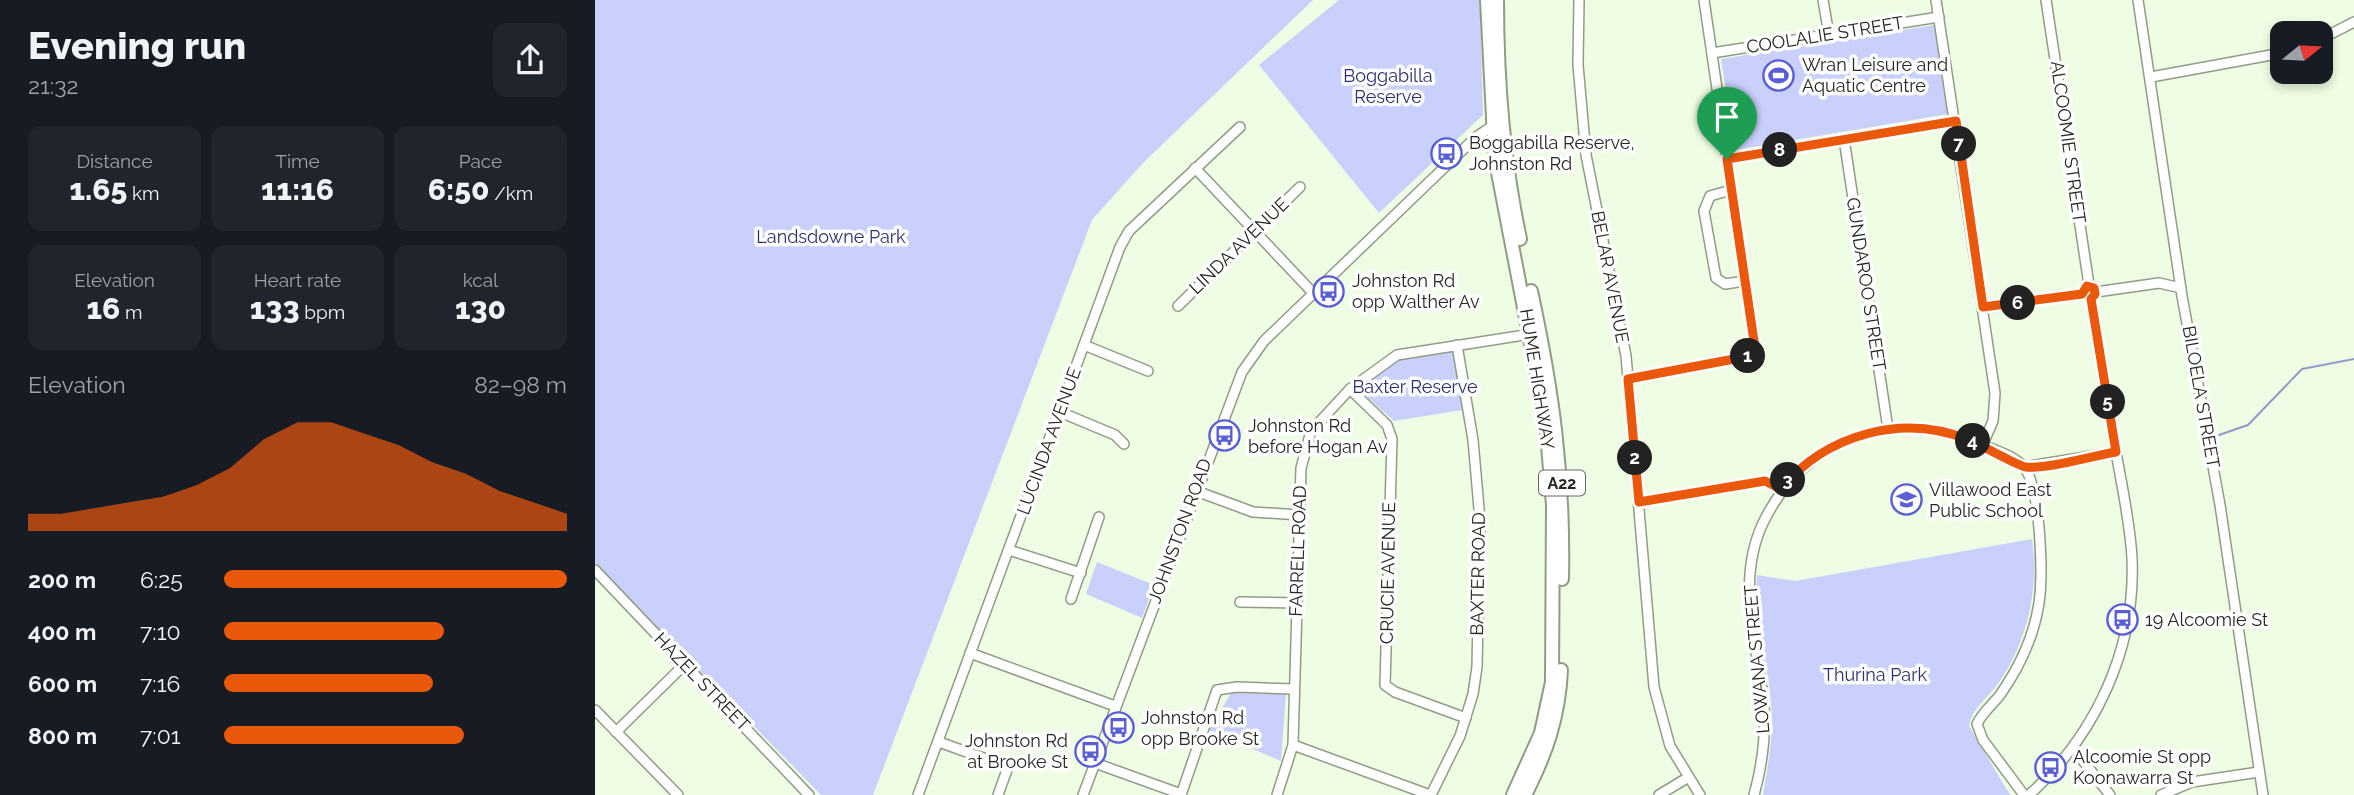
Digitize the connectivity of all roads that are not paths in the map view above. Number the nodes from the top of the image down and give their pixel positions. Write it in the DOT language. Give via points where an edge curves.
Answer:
graph roads {
  1 [pos="1487,0"];
  2 [pos="1497,0"];
  3 [pos="1580,0"];
  4 [pos="1704,0"];
  5 [pos="1823,0"];
  6 [pos="1936,0"];
  7 [pos="2046,0"];
  8 [pos="2138,0"];
  9 [pos="1939,17"];
  10 [pos="2354,22"];
  11 [pos="2333,32"];
  12 [pos="1829,35"];
  13 [pos="1712,53"];
  14 [pos="2270,55"];
  15 [pos="2151,77"];
  16 [pos="1956,121"];
  17 [pos="1497,123"];
  18 [pos="1240,127"];
  19 [pos="1844,139"];
  20 [pos="1727,159"];
  21 [pos="1195,168"];
  22 [pos="1300,187"];
  23 [pos="1731,190"];
  24 [pos="1253,231"];
  25 [pos="1745,281"];
  26 [pos="2181,288"];
  27 [pos="2089,292"];
  28 [pos="1314,294"];
  29 [pos="1178,306"];
  30 [pos="1983,307"];
  31 [pos="1531,334"];
  32 [pos="1084,345"];
  33 [pos="1457,345"];
  34 [pos="1148,371"];
  35 [pos="1628,379"];
  36 [pos="1350,389"];
  37 [pos="1060,412"];
  38 [pos="1888,429"];
  39 [pos="1124,444"];
  40 [pos="1983,446"];
  41 [pos="2116,452"];
  42 [pos="2024,467"];
  43 [pos="1781,489"];
  44 [pos="1196,491"];
  45 [pos="1639,502"];
  46 [pos="1300,515"];
  47 [pos="1099,517"];
  48 [pos="1009,550"];
  49 [pos="595,570"];
  50 [pos="1081,573"];
  51 [pos="1071,599"];
  52 [pos="1240,602"];
  53 [pos="1297,603"];
  54 [pos="970,653"];
  55 [pos="685,664"];
  56 [pos="1294,689"];
  57 [pos="1115,706"];
  58 [pos="595,710"];
  59 [pos="1466,718"];
  60 [pos="616,732"];
  61 [pos="939,742"];
  62 [pos="1293,745"];
  63 [pos="2073,748"];
  64 [pos="1094,763"];
  65 [pos="2259,772"];
  66 [pos="1687,778"];
  67 [pos="678,795"];
  68 [pos="809,795"];
  69 [pos="918,795"];
  70 [pos="998,795"];
  71 [pos="1083,795"];
  72 [pos="1181,795"];
  73 [pos="1277,795"];
  74 [pos="1431,795"];
  75 [pos="1513,795"];
  76 [pos="1525,795"];
  77 [pos="1659,795"];
  78 [pos="1700,795"];
  79 [pos="1754,795"];
  80 [pos="2027,795"];
  81 [pos="2110,795"];
  82 [pos="2161,795"];
  83 [pos="2263,795"];
  1 -- 17 [label="highway, HUME HIGHWAY / A22"];
  2 -- 17 [label="highway, HUME HIGHWAY / A22"];
  3 -- 35 [label="street, BELAR AVENUE" via="1578,65 1587,162 1622,328"];
  4 -- 13 [label="street"];
  5 -- 12 [label="street"];
  6 -- 9 [label="street"];
  7 -- 27 [label="street, ALCOOMIE STREET"];
  8 -- 15 [label="street, BILOELA STREET"];
  9 -- 12 [label="street, COOLALIE STREET"];
  9 -- 16 [label="street"];
  10 -- 11 [label="street"];
  12 -- 13 [label="street, COOLALIE STREET"];
  13 -- 20 [label="street"];
  14 -- 15 [label="street"];
  15 -- 26 [label="street, BILOELA STREET"];
  16 -- 19 [label="street"];
  16 -- 30 [label="street"];
  17 -- 28 [label="street, JOHNSTON ROAD" via="1476,137"];
  17 -- 31 [label="highway, HUME HIGHWAY / A22" via="1499,181"];
  17 -- 76 [label="highway, HUME HIGHWAY / A22" via="1555,417 1563,505 1556,717"];
  18 -- 21 [label="street, LUCINDA AVENUE"];
  19 -- 20 [label="street"];
  19 -- 38 [label="street, GUNDAROO STREET"];
  20 -- 23 [label="street"];
  21 -- 24 [label="street"];
  21 -- 32 [label="street, LUCINDA AVENUE" via="1129,231"];
  22 -- 24 [label="street, LINDA AVENUE"];
  23 -- 25 [label="street"];
  23 -- 25 [label="street" via="1713,194 1704,206 1713,268 1722,283"];
  24 -- 28 [label="street"];
  24 -- 29 [label="street, LINDA AVENUE"];
  25 -- 35 [label="street" via="1755,342 1749,355"];
  26 -- 27 [label="street" via="2159,283"];
  26 -- 65 [label="street, BILOELA STREET" via="2220,505"];
  27 -- 30 [label="street"];
  27 -- 41 [label="street, ALCOOMIE STREET"];
  28 -- 44 [label="street, JOHNSTON ROAD" via="1264,341 1242,372"];
  30 -- 40 [label="street" via="1995,406"];
  31 -- 33 [label="street, FARRELL ROAD"];
  31 -- 75 [label="highway, HUME HIGHWAY / A22" via="1550,458 1553,663 1541,733"];
  32 -- 34 [label="street"];
  32 -- 37 [label="street, LUCINDA AVENUE"];
  33 -- 36 [label="street, FARRELL ROAD" via="1397,355"];
  33 -- 59 [label="street, BAXTER ROAD" via="1480,520 1477,667"];
  35 -- 45 [label="street, BELAR AVENUE"];
  36 -- 46 [label="street, FARRELL ROAD" via="1311,431 1301,468"];
  36 -- 59 [label="street, CRUCIE AVENUE" via="1387,425 1392,439 1385,685"];
  37 -- 39 [label="street" via="1115,435"];
  37 -- 48 [label="street, LUCINDA AVENUE"];
  38 -- 40 [label="street, LOWANA STREET" via="1940,430"];
  38 -- 43 [label="street, LOWANA STREET" via="1833,447 1795,473"];
  40 -- 42 [label="street, LOWANA STREET"];
  41 -- 42 [label="street"];
  41 -- 63 [label="street, ALCOOMIE STREET" via="2132,560 2128,620 2107,689"];
  42 -- 80 [label="street" via="2039,536 2039,602 2017,668 1977,724 1983,740"];
  43 -- 45 [label="street" via="1765,481"];
  43 -- 79 [label="street, LOWANA STREET" via="1756,540 1749,578 1765,729"];
  44 -- 46 [label="street" via="1254,512"];
  44 -- 57 [label="street, JOHNSTON ROAD"];
  45 -- 66 [label="street, BELAR AVENUE" via="1658,709"];
  46 -- 53 [label="street, FARRELL ROAD"];
  47 -- 50 [label="street"];
  48 -- 50 [label="street"];
  48 -- 54 [label="street, LUCINDA AVENUE"];
  49 -- 55 [label="street, HAZEL STREET"];
  50 -- 51 [label="street"];
  52 -- 53 [label="street"];
  53 -- 56 [label="street, FARRELL ROAD"];
  54 -- 57 [label="street"];
  54 -- 61 [label="street, LUCINDA AVENUE"];
  55 -- 60 [label="street"];
  55 -- 68 [label="street, HAZEL STREET"];
  56 -- 62 [label="street, FARRELL ROAD"];
  56 -- 72 [label="street" via="1217,690"];
  57 -- 64 [label="street, JOHNSTON ROAD"];
  58 -- 60 [label="street"];
  59 -- 74 [label="street, BAXTER ROAD"];
  60 -- 67 [label="street"];
  61 -- 69 [label="street, LUCINDA AVENUE"];
  61 -- 70 [label="street" via="1008,766"];
  62 -- 73 [label="street, FARRELL ROAD"];
  62 -- 74 [label="street"];
  63 -- 80 [label="street, ALCOOMIE STREET"];
  63 -- 81 [label="street"];
  64 -- 71 [label="street, JOHNSTON ROAD"];
  64 -- 72 [label="street"];
  65 -- 82 [label="street" via="2180,785"];
  65 -- 83 [label="street, BILOELA STREET"];
  66 -- 77 [label="street"];
  66 -- 78 [label="street, BELAR AVENUE"];
}
